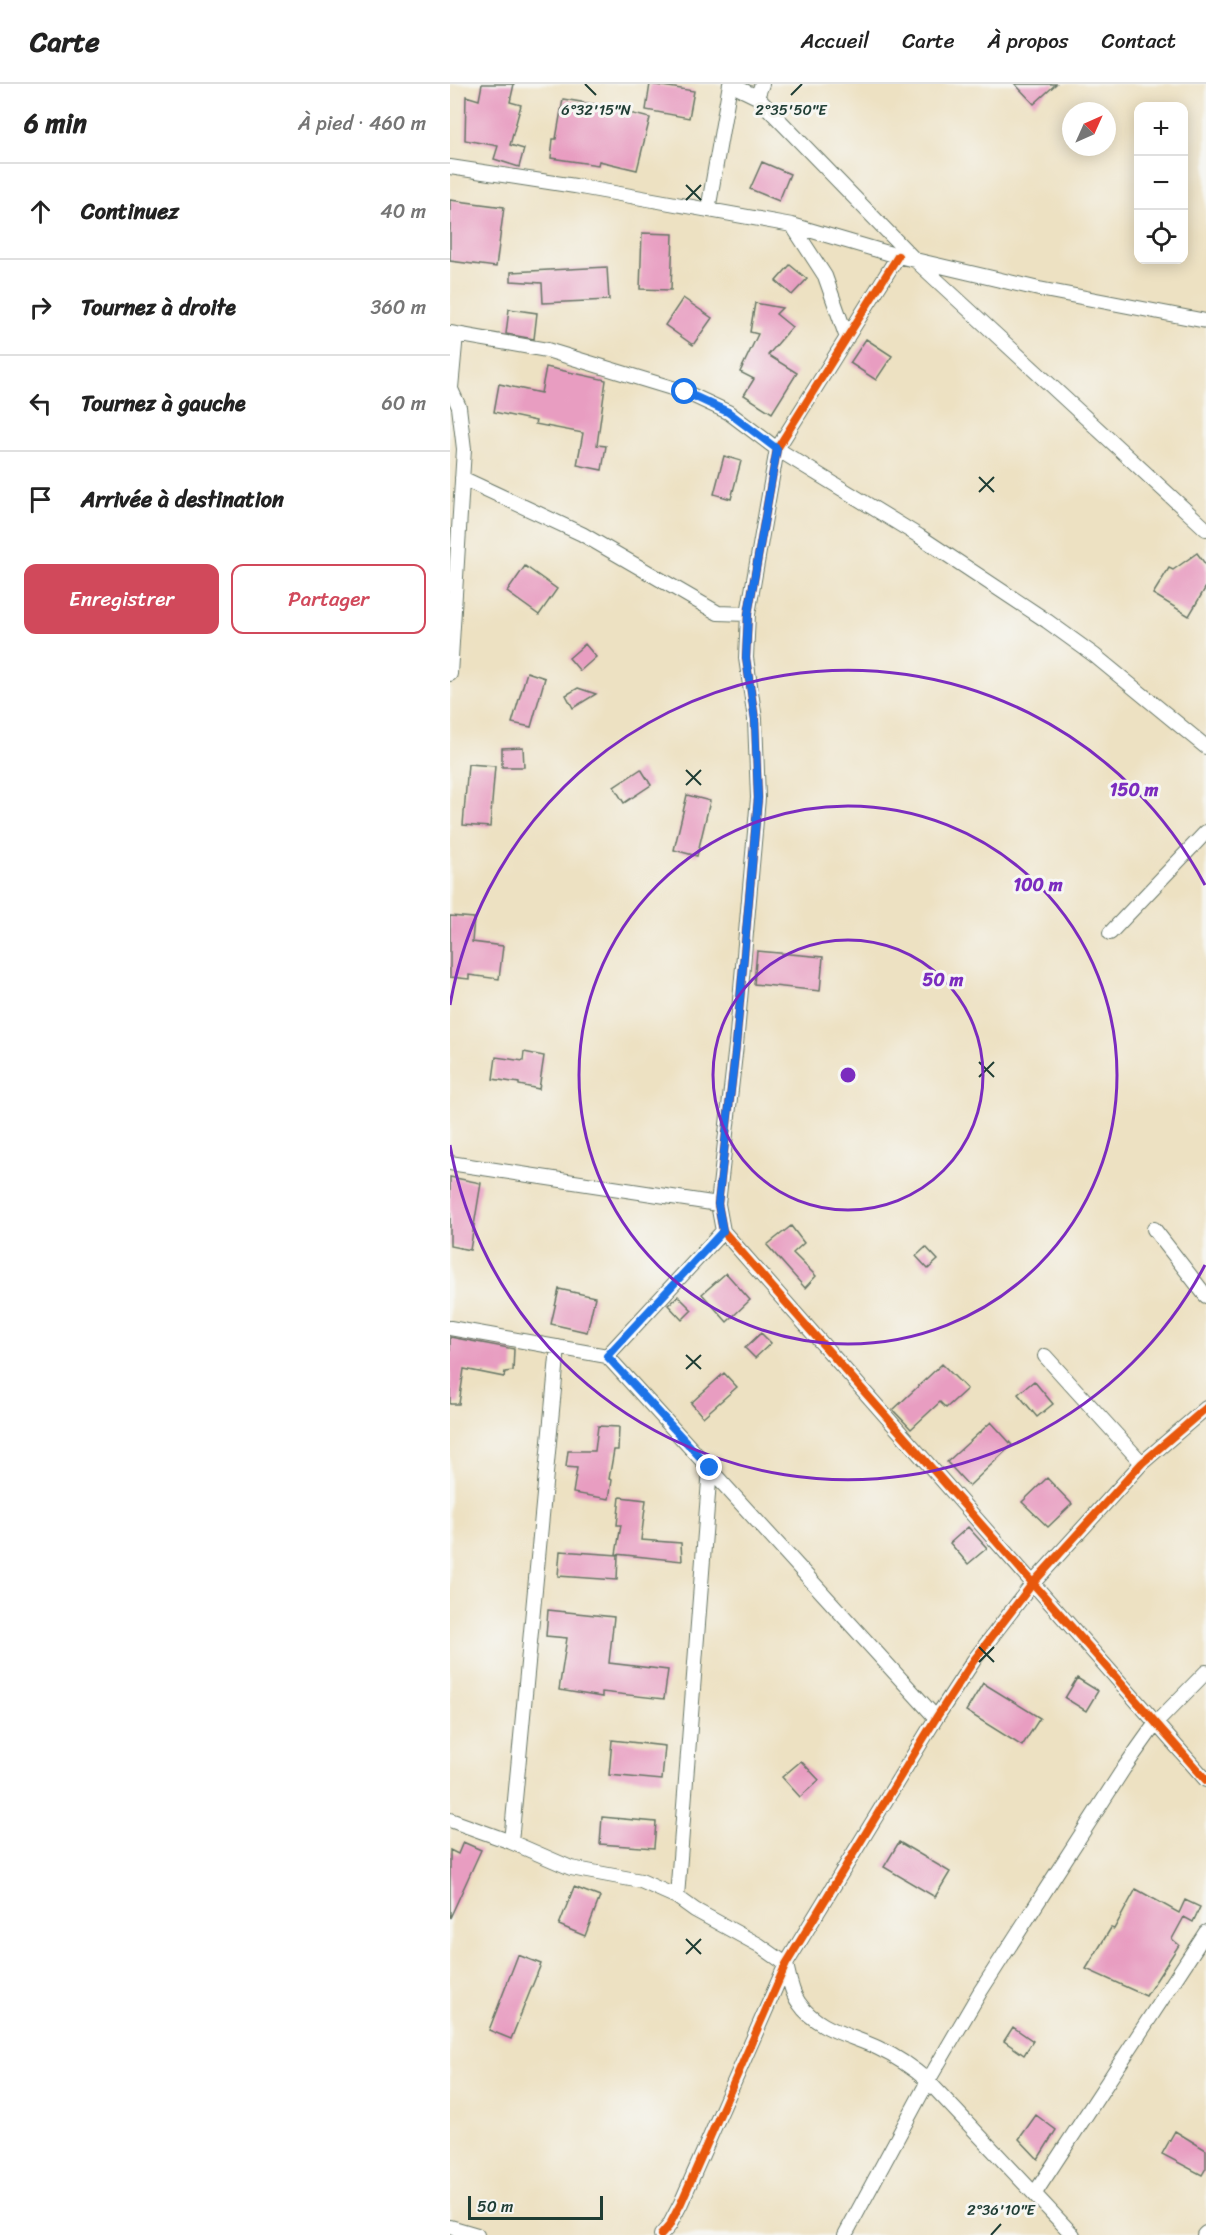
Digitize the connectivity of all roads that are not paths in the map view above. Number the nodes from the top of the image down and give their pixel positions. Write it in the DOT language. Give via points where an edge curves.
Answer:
graph roads {
  1 [pos="730,84"];
  2 [pos="760,91"];
  3 [pos="450,167"];
  4 [pos="708,210"];
  5 [pos="792,225"];
  6 [pos="898,256"];
  7 [pos="914,259"];
  8 [pos="1206,321"];
  9 [pos="453,334"];
  10 [pos="847,338"];
  11 [pos="450,387"];
  12 [pos="777,449"];
  13 [pos="462,478"];
  14 [pos="1206,529"];
  15 [pos="748,614"];
  16 [pos="450,674"];
  17 [pos="1206,747"];
  18 [pos="1206,832"];
  19 [pos="1110,933"];
  20 [pos="450,1163"];
  21 [pos="718,1204"];
  22 [pos="1154,1229"];
  23 [pos="723,1231"];
  24 [pos="1206,1296"];
  25 [pos="450,1328"];
  26 [pos="558,1347"];
  27 [pos="607,1356"];
  28 [pos="1045,1356"];
  29 [pos="1206,1408"];
  30 [pos="1142,1463"];
  31 [pos="710,1468"];
  32 [pos="1033,1583"];
  33 [pos="1206,1672"];
  34 [pos="936,1718"];
  35 [pos="1156,1723"];
  36 [pos="1206,1780"];
  37 [pos="450,1820"];
  38 [pos="511,1842"];
  39 [pos="677,1897"];
  40 [pos="1206,1932"];
  41 [pos="786,1964"];
  42 [pos="928,2081"];
  43 [pos="1035,2193"];
  44 [pos="450,2227"];
  45 [pos="477,2235"];
  46 [pos="661,2235"];
  47 [pos="845,2235"];
  48 [pos="1073,2235"];
  1 -- 2 [label="street"];
  1 -- 4 [label="street"];
  2 -- 7 [label="street"];
  3 -- 4 [label="street"];
  4 -- 5 [label="street"];
  5 -- 6 [label="street"];
  5 -- 10 [label="street" via="825,276"];
  6 -- 7 [label="street"];
  6 -- 10 [label="street"];
  7 -- 8 [label="street" via="1039,289"];
  7 -- 14 [label="street"];
  9 -- 11 [label="street"];
  9 -- 12 [label="street" via="547,350 685,392 728,412"];
  10 -- 12 [label="street"];
  11 -- 13 [label="street" via="459,407 464,449"];
  12 -- 15 [label="street"];
  12 -- 17 [label="street" via="1047,621"];
  13 -- 15 [label="street" via="582,534 718,613"];
  13 -- 16 [label="street"];
  15 -- 21 [label="street" via="746,658 755,720 758,798"];
  18 -- 19 [label="street"];
  20 -- 21 [label="street"];
  21 -- 23 [label="street"];
  22 -- 24 [label="street"];
  23 -- 27 [label="street"];
  23 -- 32 [label="street"];
  25 -- 26 [label="street"];
  26 -- 27 [label="street"];
  26 -- 38 [label="street"];
  27 -- 31 [label="street"];
  28 -- 30 [label="street"];
  29 -- 30 [label="street"];
  30 -- 32 [label="street"];
  31 -- 34 [label="street"];
  31 -- 39 [label="street"];
  32 -- 34 [label="street"];
  32 -- 35 [label="street"];
  33 -- 35 [label="street"];
  34 -- 41 [label="street"];
  35 -- 36 [label="street"];
  35 -- 42 [label="street" via="980,1992"];
  37 -- 38 [label="street"];
  38 -- 39 [label="street" via="562,1866 641,1881"];
  39 -- 41 [label="street"];
  40 -- 43 [label="street"];
  41 -- 42 [label="street" via="791,1987 812,2018 905,2061"];
  41 -- 46 [label="street" via="681,2203"];
  42 -- 43 [label="street"];
  42 -- 47 [label="street"];
  43 -- 48 [label="street"];
  44 -- 45 [label="street"];
}
